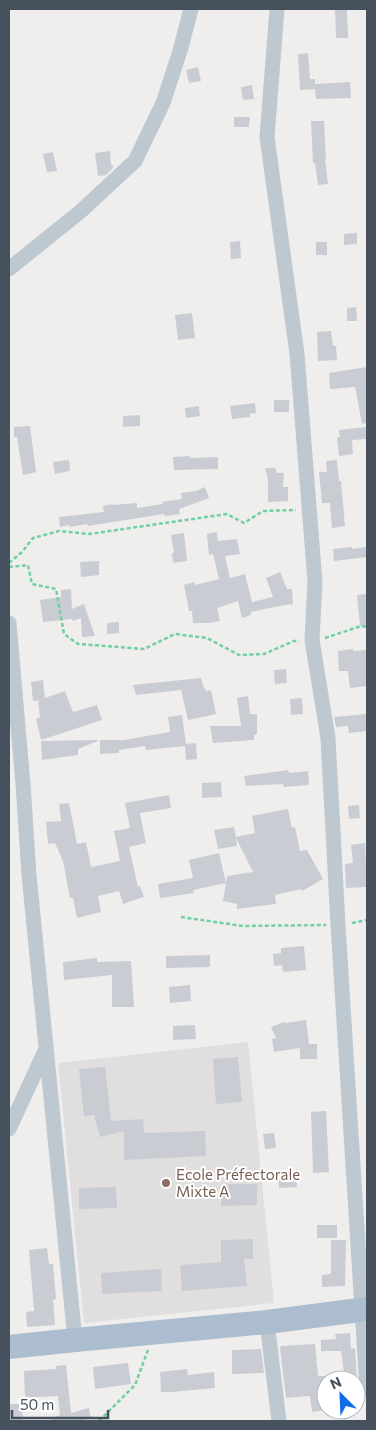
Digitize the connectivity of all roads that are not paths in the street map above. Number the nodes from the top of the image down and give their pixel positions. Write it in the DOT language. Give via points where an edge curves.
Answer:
graph roads {
  1 [pos="191,9"];
  2 [pos="277,9"];
  3 [pos="9,269"];
  4 [pos="9,623"];
  5 [pos="46,1048"];
  6 [pos="9,1129"];
  7 [pos="365,1310"];
  8 [pos="267,1322"];
  9 [pos="75,1340"];
  10 [pos="9,1348"];
  11 [pos="367,1389"];
  12 [pos="279,1421"];
  1 -- 3 [label="street" via="163,103 135,161 81,211"];
  2 -- 7 [label="street" via="267,137 297,354 316,582 312,640 328,738"];
  4 -- 5 [label="street"];
  5 -- 6 [label="street"];
  5 -- 9 [label="street"];
  7 -- 8 [label="main road"];
  7 -- 11 [label="street"];
  8 -- 9 [label="main road"];
  8 -- 12 [label="street"];
  9 -- 10 [label="main road"];
}
